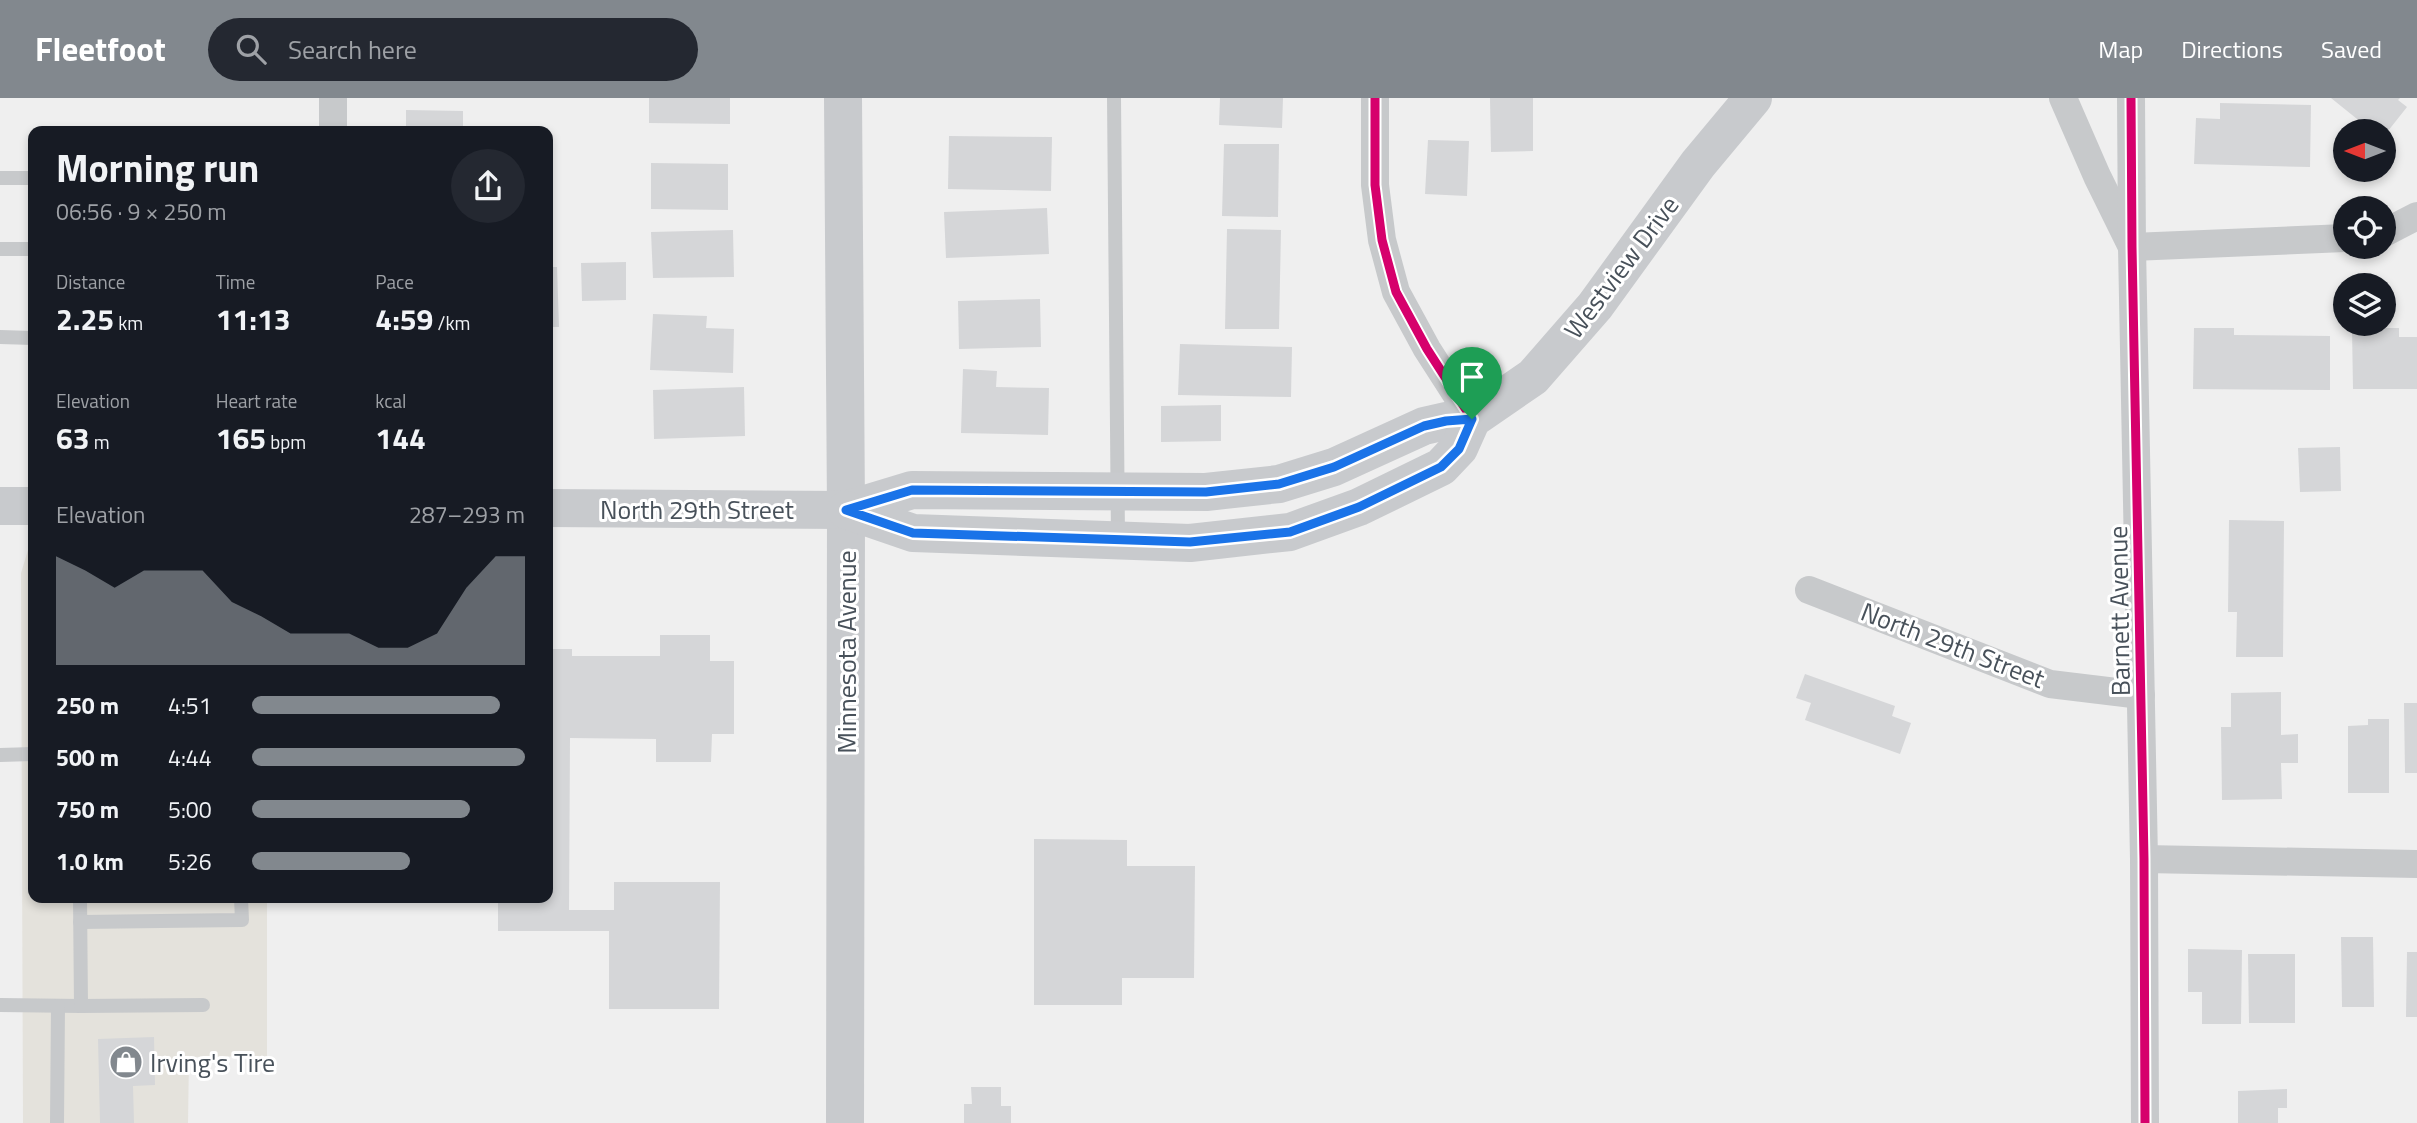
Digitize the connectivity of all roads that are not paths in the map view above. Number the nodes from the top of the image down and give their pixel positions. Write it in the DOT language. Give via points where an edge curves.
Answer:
graph roads {
  1 [pos="333,98"];
  2 [pos="843,98"];
  3 [pos="1114,98"];
  4 [pos="1375,98"];
  5 [pos="1753,98"];
  6 [pos="2063,98"];
  7 [pos="2131,98"];
  8 [pos="333,126"];
  9 [pos="0,178"];
  10 [pos="28,178"];
  11 [pos="2417,216"];
  12 [pos="2396,228"];
  13 [pos="2417,233"];
  14 [pos="2396,234"];
  15 [pos="2333,239"];
  16 [pos="2132,247"];
  17 [pos="0,249"];
  18 [pos="28,249"];
  19 [pos="0,337"];
  20 [pos="28,338"];
  21 [pos="1472,419"];
  22 [pos="1118,492"];
  23 [pos="0,506"];
  24 [pos="28,506"];
  25 [pos="553,508"];
  26 [pos="846,510"];
  27 [pos="1118,540"];
  28 [pos="1809,590"];
  29 [pos="2141,695"];
  30 [pos="28,754"];
  31 [pos="0,755"];
  32 [pos="2144,859"];
  33 [pos="2417,864"];
  34 [pos="80,903"];
  35 [pos="241,903"];
  36 [pos="80,922"];
  37 [pos="0,1005"];
  38 [pos="203,1005"];
  39 [pos="58,1006"];
  40 [pos="81,1006"];
  41 [pos="57,1123"];
  42 [pos="845,1123"];
  43 [pos="2145,1123"];
  1 -- 8 [label="street"];
  2 -- 26 [label="main road, Minnesota Avenue"];
  3 -- 22 [label="lane"];
  4 -- 21 [label="street" via="1375,185 1382,240 1396,292"];
  5 -- 21 [label="main road, Westview Drive" via="1698,164 1595,306 1533,377"];
  6 -- 16 [label="street"];
  7 -- 16 [label="street, Barnett Avenue"];
  9 -- 10 [label="lane"];
  11 -- 12 [label="street"];
  13 -- 14 [label="street"];
  15 -- 16 [label="street"];
  16 -- 29 [label="street, Barnett Avenue"];
  17 -- 18 [label="lane"];
  19 -- 20 [label="lane"];
  21 -- 22 [label="main road, Westview Drive" via="1424,426 1334,467 1279,484 1206,492"];
  21 -- 27 [label="main road" via="1459,449 1441,467 1359,507 1290,532 1190,542"];
  22 -- 26 [label="main road, Westview Drive" via="912,490"];
  22 -- 27 [label="lane"];
  23 -- 24 [label="main road"];
  25 -- 26 [label="main road, North 29th Street"];
  26 -- 27 [label="main road" via="913,533"];
  26 -- 42 [label="main road, Minnesota Avenue"];
  28 -- 29 [label="street, North 29th Street" via="2050,684"];
  29 -- 32 [label="street, Barnett Avenue"];
  30 -- 31 [label="lane"];
  32 -- 33 [label="street"];
  32 -- 43 [label="street, Barnett Avenue"];
  34 -- 36 [label="lane"];
  35 -- 36 [label="lane" via="242,920"];
  36 -- 40 [label="lane"];
  37 -- 39 [label="lane"];
  38 -- 40 [label="lane"];
  39 -- 40 [label="lane"];
  39 -- 41 [label="lane"];
}
